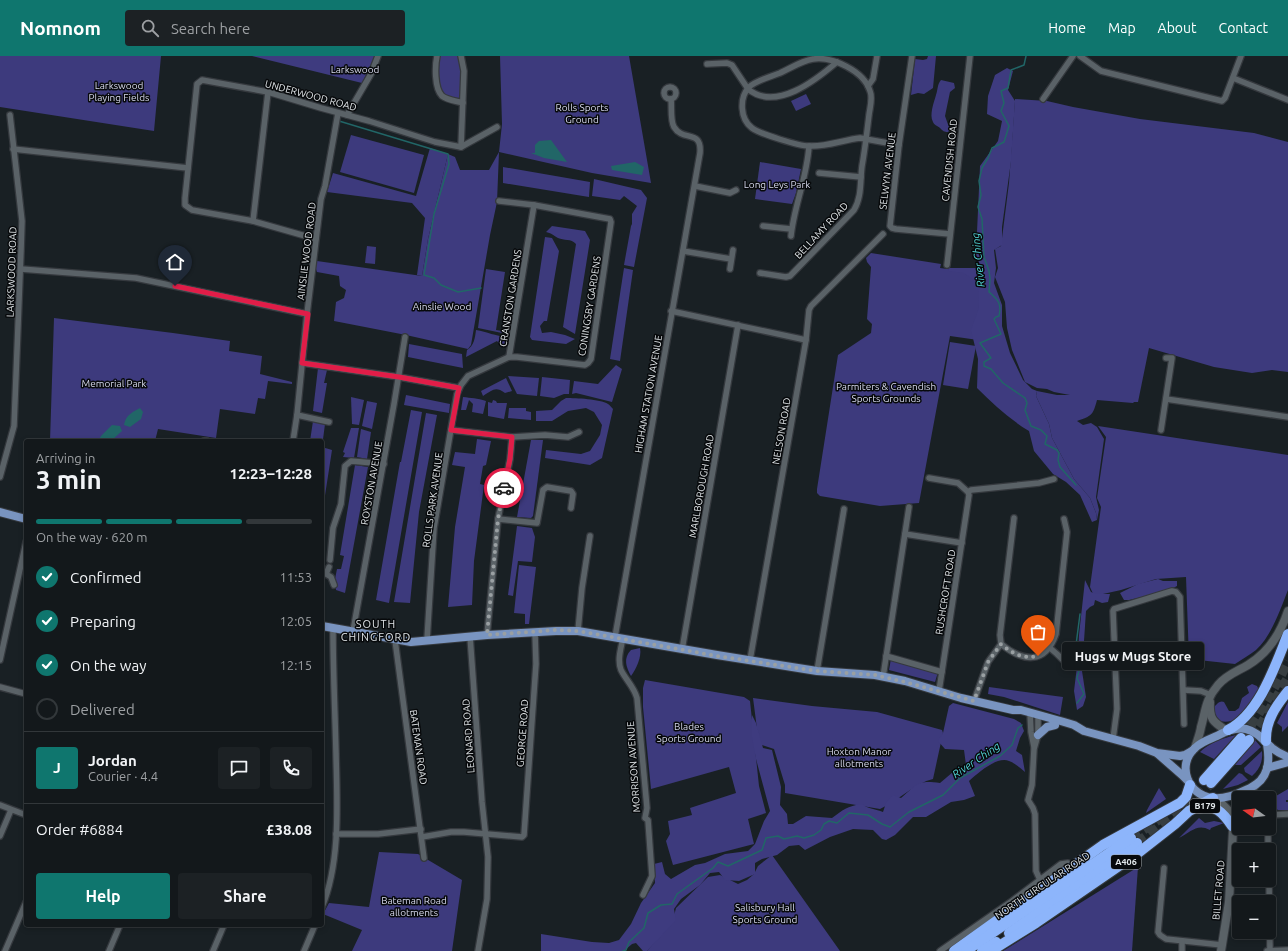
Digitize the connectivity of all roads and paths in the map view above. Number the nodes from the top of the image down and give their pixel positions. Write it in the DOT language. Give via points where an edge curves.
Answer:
graph roads {
  1 [pos="378,56"];
  2 [pos="437,56"];
  3 [pos="461,56"];
  4 [pos="877,56"];
  5 [pos="912,56"];
  6 [pos="970,56"];
  7 [pos="1073,56"];
  8 [pos="1080,56"];
  9 [pos="1240,56"];
  10 [pos="837,62"];
  11 [pos="707,64"];
  12 [pos="1232,78"];
  13 [pos="868,86"];
  14 [pos="748,89"];
  15 [pos="268,92"];
  16 [pos="671,99"];
  17 [pos="1043,99"];
  18 [pos="1288,100"];
  19 [pos="462,103"];
  20 [pos="338,112"];
  21 [pos="10,115"];
  22 [pos="347,115"];
  23 [pos="497,127"];
  24 [pos="866,139"];
  25 [pos="899,145"];
  26 [pos="809,146"];
  27 [pos="461,147"];
  28 [pos="13,149"];
  29 [pos="188,168"];
  30 [pos="819,173"];
  31 [pos="861,177"];
  32 [pos="695,186"];
  33 [pos="736,190"];
  34 [pos="499,200"];
  35 [pos="534,205"];
  36 [pos="253,221"];
  37 [pos="763,226"];
  38 [pos="791,230"];
  39 [pos="883,234"];
  40 [pos="950,234"];
  41 [pos="791,236"];
  42 [pos="316,239"];
  43 [pos="732,250"];
  44 [pos="683,251"];
  45 [pos="731,259"];
  46 [pos="947,265"];
  47 [pos="21,269"];
  48 [pos="730,269"];
  49 [pos="760,273"];
  50 [pos="671,311"];
  51 [pos="308,314"];
  52 [pos="738,325"];
  53 [pos="405,337"];
  54 [pos="806,340"];
  55 [pos="509,357"];
  56 [pos="1166,358"];
  57 [pos="302,363"];
  58 [pos="399,377"];
  59 [pos="459,388"];
  60 [pos="1166,399"];
  61 [pos="297,415"];
  62 [pos="1288,417"];
  63 [pos="329,422"];
  64 [pos="451,430"];
  65 [pos="1161,430"];
  66 [pos="579,432"];
  67 [pos="512,437"];
  68 [pos="293,439"];
  69 [pos="384,464"];
  70 [pos="0,477"];
  71 [pos="929,478"];
  72 [pos="1054,479"];
  73 [pos="969,493"];
  74 [pos="571,508"];
  75 [pos="909,508"];
  76 [pos="844,509"];
  77 [pos="0,512"];
  78 [pos="24,518"];
  79 [pos="1014,518"];
  80 [pos="498,519"];
  81 [pos="1064,519"];
  82 [pos="905,534"];
  83 [pos="590,536"];
  84 [pos="962,543"];
  85 [pos="24,551"];
  86 [pos="330,560"];
  87 [pos="329,568"];
  88 [pos="324,575"];
  89 [pos="334,585"];
  90 [pos="1288,611"];
  91 [pos="324,626"];
  92 [pos="333,628"];
  93 [pos="353,631"];
  94 [pos="578,631"];
  95 [pos="535,632"];
  96 [pos="1288,634"];
  97 [pos="487,635"];
  98 [pos="470,636"];
  99 [pos="619,638"];
  100 [pos="395,640"];
  101 [pos="427,640"];
  102 [pos="1001,644"];
  103 [pos="1050,648"];
  104 [pos="682,650"];
  105 [pos="886,656"];
  106 [pos="0,660"];
  107 [pos="750,660"];
  108 [pos="1067,664"];
  109 [pos="817,671"];
  110 [pos="942,672"];
  111 [pos="882,677"];
  112 [pos="0,687"];
  113 [pos="1184,690"];
  114 [pos="939,691"];
  115 [pos="1288,691"];
  116 [pos="24,693"];
  117 [pos="1211,695"];
  118 [pos="974,701"];
  119 [pos="1034,716"];
  120 [pos="1184,724"];
  121 [pos="1055,726"];
  122 [pos="1228,730"];
  123 [pos="1084,731"];
  124 [pos="1038,735"];
  125 [pos="1113,739"];
  126 [pos="1245,739"];
  127 [pos="1267,743"];
  128 [pos="1034,749"];
  129 [pos="1193,750"];
  130 [pos="1157,753"];
  131 [pos="1288,758"];
  132 [pos="1288,762"];
  133 [pos="1267,768"];
  134 [pos="1208,782"];
  135 [pos="1190,785"];
  136 [pos="1255,785"];
  137 [pos="1251,791"];
  138 [pos="1215,798"];
  139 [pos="0,805"];
  140 [pos="11,810"];
  141 [pos="24,814"];
  142 [pos="1288,814"];
  143 [pos="1276,815"];
  144 [pos="1175,824"];
  145 [pos="1232,824"];
  146 [pos="1232,827"];
  147 [pos="421,829"];
  148 [pos="336,834"];
  149 [pos="486,834"];
  150 [pos="1233,835"];
  151 [pos="0,836"];
  152 [pos="422,837"];
  153 [pos="424,858"];
  154 [pos="1072,866"];
  155 [pos="1164,868"];
  156 [pos="1039,881"];
  157 [pos="1269,887"];
  158 [pos="643,895"];
  159 [pos="324,902"];
  160 [pos="24,907"];
  161 [pos="119,927"];
  162 [pos="223,927"];
  163 [pos="314,927"];
  164 [pos="1182,941"];
  165 [pos="1221,948"];
  166 [pos="1288,950"];
  167 [pos="5,951"];
  168 [pos="109,951"];
  169 [pos="213,951"];
  170 [pos="304,951"];
  171 [pos="478,951"];
  172 [pos="940,951"];
  173 [pos="954,951"];
  174 [pos="966,951"];
  175 [pos="982,951"];
  176 [pos="991,951"];
  177 [pos="1182,951"];
  178 [pos="1268,951"];
  1 -- 22 [label="street" via="371,74"];
  2 -- 19 [label="street" via="435,73 439,91 442,96"];
  3 -- 19 [label="street" via="464,71"];
  4 -- 13 [label="street" via="873,79"];
  5 -- 25 [label="street, SELWYN AVENUE"];
  6 -- 40 [label="street, CAVENDISH ROAD"];
  7 -- 17 [label="street"];
  8 -- 12 [label="street" via="1101,71 1222,101"];
  9 -- 12 [label="street"];
  10 -- 13 [label="street" via="860,76"];
  10 -- 14 [label="street" via="823,58 807,60"];
  10 -- 14 [label="street" via="819,78 796,91 770,97 754,94"];
  11 -- 14 [label="street" via="732,65"];
  12 -- 18 [label="street"];
  13 -- 24 [label="street, BELLAMY ROAD" via="871,98"];
  14 -- 26 [label="street" via="742,106 751,128"];
  15 -- 20 [label="street, UNDERWOOD ROAD"];
  15 -- 29 [label="street, UNDERWOOD ROAD" via="202,80 197,84"];
  15 -- 36 [label="street"];
  16 -- 32 [label="street, HIGHAM STATION AVENUE" via="674,128 697,139 700,147"];
  19 -- 27 [label="street"];
  20 -- 22 [label="street, UNDERWOOD ROAD"];
  20 -- 42 [label="street, AINSLIE WOOD ROAD"];
  21 -- 28 [label="street, LARKSWOOD ROAD"];
  22 -- 27 [label="street, UNDERWOOD ROAD" via="435,142"];
  23 -- 27 [label="street"];
  24 -- 25 [label="street"];
  24 -- 26 [label="street"];
  24 -- 31 [label="street, BELLAMY ROAD"];
  25 -- 40 [label="street, SELWYN AVENUE" via="890,226 896,229"];
  26 -- 38 [label="street" via="804,180"];
  28 -- 29 [label="street"];
  28 -- 47 [label="street, LARKSWOOD ROAD" via="22,221"];
  29 -- 36 [label="street, UNDERWOOD ROAD" via="185,205 192,210"];
  30 -- 31 [label="street"];
  31 -- 49 [label="street, BELLAMY ROAD" via="859,198 854,210 792,274 786,277"];
  32 -- 33 [label="street" via="730,192"];
  32 -- 44 [label="street, HIGHAM STATION AVENUE"];
  34 -- 35 [label="street"];
  35 -- 55 [label="street, CRANSTON GARDENS"];
  35 -- 55 [label="street, CONINGSBY GARDENS" via="610,219 590,361 585,364"];
  36 -- 42 [label="street"];
  37 -- 38 [label="street"];
  38 -- 41 [label="street"];
  39 -- 54 [label="street, NELSON ROAD" via="810,308"];
  40 -- 46 [label="street, CAVENDISH ROAD"];
  42 -- 51 [label="street, AINSLIE WOOD ROAD"];
  43 -- 45 [label="street"];
  44 -- 45 [label="street"];
  44 -- 50 [label="street, HIGHAM STATION AVENUE"];
  45 -- 48 [label="street"];
  47 -- 51 [label="street" via="136,278"];
  47 -- 70 [label="street, LARKSWOOD ROAD" via="14,426"];
  50 -- 52 [label="street"];
  50 -- 99 [label="street, HIGHAM STATION AVENUE"];
  51 -- 57 [label="street, AINSLIE WOOD ROAD"];
  52 -- 54 [label="street"];
  52 -- 104 [label="street, MARLBOROUGH ROAD"];
  53 -- 58 [label="street, ROYSTON AVENUE"];
  54 -- 107 [label="street, NELSON ROAD"];
  55 -- 59 [label="street, CRANSTON GARDENS" via="468,376"];
  56 -- 60 [label="street" via="1172,358"];
  57 -- 58 [label="street"];
  57 -- 61 [label="street, AINSLIE WOOD ROAD"];
  58 -- 59 [label="street"];
  58 -- 69 [label="street, ROYSTON AVENUE"];
  59 -- 64 [label="street, ROLLS PARK AVENUE"];
  60 -- 62 [label="street"];
  60 -- 65 [label="street"];
  61 -- 63 [label="street"];
  61 -- 68 [label="street, AINSLIE WOOD ROAD"];
  64 -- 67 [label="street"];
  64 -- 101 [label="street, ROLLS PARK AVENUE" via="434,528"];
  66 -- 67 [label="street" via="568,437"];
  67 -- 80 [label="street"];
  69 -- 86 [label="street" via="351,461 345,466 341,504 333,528"];
  69 -- 93 [label="street, ROYSTON AVENUE"];
  71 -- 73 [label="street" via="958,483"];
  72 -- 73 [label="street"];
  73 -- 84 [label="street, RUSHCROFT ROAD"];
  74 -- 80 [label="street" via="571,491 547,487 543,490 537,523"];
  75 -- 82 [label="street"];
  76 -- 109 [label="street"];
  77 -- 78 [label="main road"];
  79 -- 102 [label="street"];
  80 -- 97 [label="street"];
  81 -- 103 [label="street" via="1067,540 1056,634"];
  82 -- 84 [label="street"];
  82 -- 105 [label="street"];
  83 -- 94 [label="street"];
  84 -- 110 [label="street, RUSHCROFT ROAD"];
  85 -- 106 [label="street"];
  87 -- 88 [label="street"];
  88 -- 89 [label="street" via="331,577"];
  90 -- 117 [label="street" via="1278,633 1263,652 1223,680"];
  91 -- 92 [label="main road"];
  92 -- 93 [label="main road"];
  92 -- 148 [label="street"];
  93 -- 100 [label="main road"];
  94 -- 95 [label="main road"];
  94 -- 99 [label="main road"];
  95 -- 97 [label="main road"];
  95 -- 149 [label="street, GEORGE ROAD" via="536,664 524,835"];
  96 -- 122 [label="highway" via="1254,707 1242,721"];
  97 -- 98 [label="main road"];
  98 -- 101 [label="main road"];
  98 -- 149 [label="street, LEONARD ROAD"];
  99 -- 104 [label="main road"];
  99 -- 158 [label="street, MORRISON AVENUE" via="620,667 637,698 647,808 645,818 648,820 652,876"];
  100 -- 101 [label="main road"];
  100 -- 147 [label="street, BATEMAN ROAD"];
  102 -- 103 [label="street" via="1019,656 1031,658 1045,653"];
  102 -- 118 [label="street" via="988,662"];
  103 -- 108 [label="street"];
  104 -- 107 [label="main road"];
  105 -- 110 [label="street"];
  105 -- 111 [label="street"];
  107 -- 109 [label="main road"];
  109 -- 111 [label="main road"];
  110 -- 114 [label="street, RUSHCROFT ROAD"];
  111 -- 114 [label="main road"];
  112 -- 116 [label="street"];
  113 -- 117 [label="street" via="1201,691"];
  113 -- 120 [label="street"];
  113 -- 125 [label="street" via="1180,597 1176,592 1114,608 1118,709"];
  114 -- 118 [label="main road"];
  115 -- 127 [label="highway" via="1269,721"];
  117 -- 122 [label="street" via="1211,718"];
  117 -- 129 [label="street"];
  118 -- 119 [label="main road"];
  119 -- 121 [label="main road"];
  119 -- 123 [label="main road" via="1074,725"];
  119 -- 124 [label="street"];
  119 -- 128 [label="street" via="1031,732"];
  121 -- 123 [label="main road"];
  121 -- 124 [label="main road" via="1046,727"];
  122 -- 127 [label="main road" via="1243,728 1259,735"];
  122 -- 129 [label="main road"];
  123 -- 125 [label="main road"];
  124 -- 128 [label="street"];
  125 -- 130 [label="main road"];
  126 -- 134 [label="highway"];
  127 -- 131 [label="main road"];
  127 -- 133 [label="main road"];
  128 -- 156 [label="street" via="1032,785 1028,800 1035,814 1036,871"];
  129 -- 130 [label="main road" via="1185,756"];
  129 -- 135 [label="main road" via="1186,767"];
  130 -- 135 [label="main road"];
  132 -- 133 [label="main road"];
  133 -- 136 [label="main road" via="1264,776"];
  135 -- 138 [label="main road" via="1206,797"];
  135 -- 154 [label="highway, A406" via="1186,797 1180,803 1117,836"];
  136 -- 137 [label="street"];
  136 -- 138 [label="main road" via="1239,793"];
  138 -- 144 [label="highway, A406" via="1189,811"];
  138 -- 145 [label="street, BILLET ROAD / B179" via="1229,811"];
  139 -- 140 [label="street"];
  140 -- 141 [label="street"];
  140 -- 151 [label="street"];
  142 -- 143 [label="street"];
  144 -- 146 [label="highway, B179" via="1199,808 1210,806 1224,815"];
  144 -- 176 [label="highway, A406" via="1118,867"];
  147 -- 148 [label="street" via="378,834"];
  147 -- 152 [label="street, BATEMAN ROAD"];
  148 -- 159 [label="street" via="333,864"];
  149 -- 152 [label="street" via="451,832"];
  149 -- 171 [label="street, LEONARD ROAD" via="487,899"];
  150 -- 165 [label="street, BILLET ROAD / B179" via="1229,902"];
  152 -- 153 [label="street, BATEMAN ROAD"];
  154 -- 156 [label="street" via="1065,862"];
  154 -- 173 [label="highway, A406"];
  155 -- 164 [label="street" via="1158,932 1166,940"];
  156 -- 172 [label="street"];
  157 -- 178 [label="street"];
  160 -- 167 [label="street"];
  161 -- 168 [label="street"];
  162 -- 169 [label="street"];
  163 -- 170 [label="street"];
  164 -- 165 [label="street"];
  164 -- 177 [label="street"];
  166 -- 178 [label="street"];
  174 -- 175 [label="highway, NORTH CIRCULAR ROAD / A406" via="1134,841"];
}
